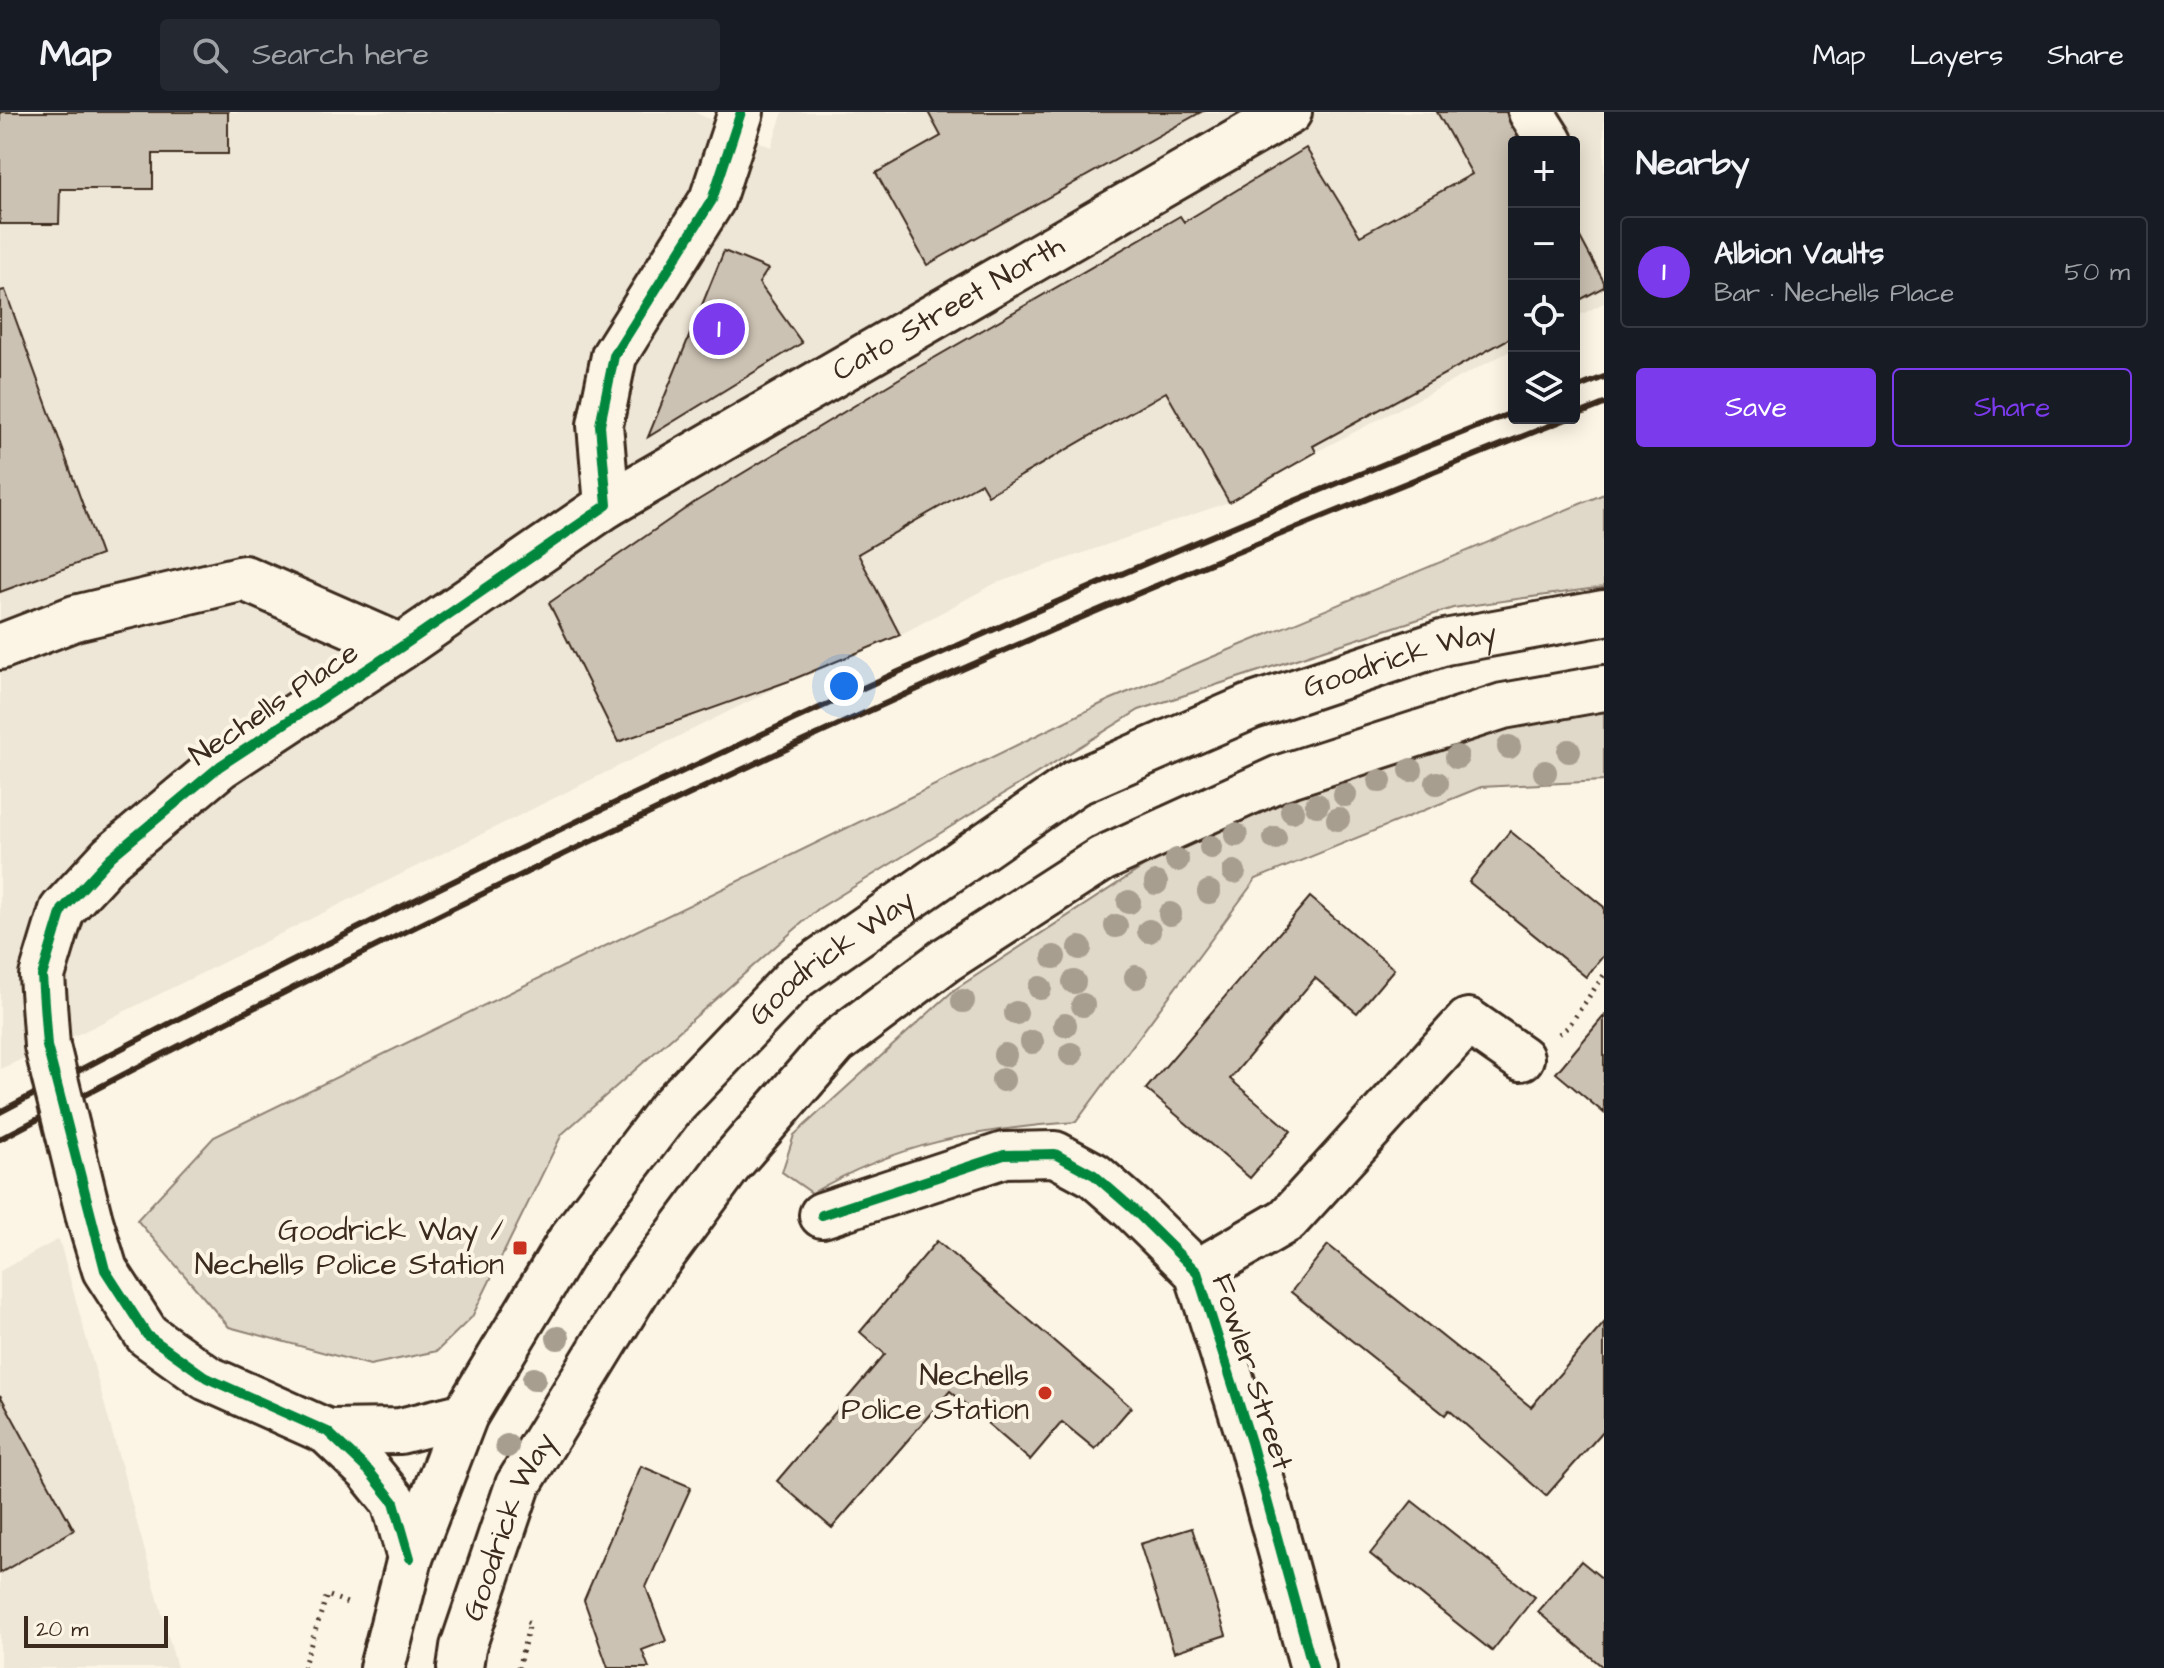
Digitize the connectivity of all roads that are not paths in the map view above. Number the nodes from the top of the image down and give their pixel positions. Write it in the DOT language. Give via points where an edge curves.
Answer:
graph roads {
  1 [pos="741,112"];
  2 [pos="1289,112"];
  3 [pos="1531,112"];
  4 [pos="1546,136"];
  5 [pos="607,505"];
  6 [pos="1604,613"];
  7 [pos="0,647"];
  8 [pos="401,647"];
  9 [pos="1604,688"];
  10 [pos="1521,1058"];
  11 [pos="822,1215"];
  12 [pos="1197,1272"];
  13 [pos="465,1415"];
  14 [pos="328,1432"];
  15 [pos="410,1558"];
  16 [pos="382,1668"];
  17 [pos="460,1668"];
  18 [pos="1313,1668"];
  1 -- 5 [label="street" via="712,200 614,356 600,425"];
  2 -- 5 [label="street, Cato Street North"];
  3 -- 4 [label="street"];
  5 -- 8 [label="street, Nechells Place"];
  6 -- 13 [label="street, Goodrick Way" via="1445,642 1250,707 1075,783 909,896 796,977 669,1110 571,1239"];
  7 -- 8 [label="street" via="75,618 244,578"];
  8 -- 14 [label="street, Nechells Place, bridge" via="220,766 111,857 62,910 42,976 47,1046 105,1270 147,1335 207,1378"];
  9 -- 17 [label="street, Goodrick Way" via="1503,706 1280,778 1102,859 947,959 835,1043 730,1164 639,1287 518,1485"];
  10 -- 12 [label="street, Fowler Street" via="1468,1021 1287,1220"];
  11 -- 12 [label="street, Fowler Street" via="1004,1155 1055,1154 1094,1175"];
  12 -- 18 [label="street, Fowler Street" via="1251,1442"];
  13 -- 14 [label="street, Nechells Place" via="400,1431"];
  13 -- 15 [label="street, Goodrick Way"];
  14 -- 15 [label="street, Nechells Place" via="394,1502"];
  15 -- 16 [label="street, Goodrick Way"];
}
